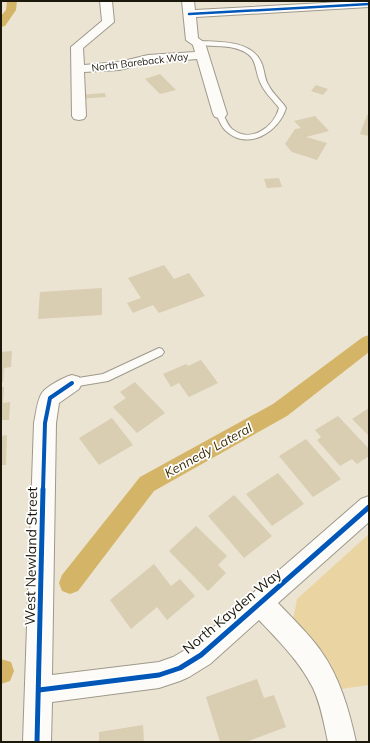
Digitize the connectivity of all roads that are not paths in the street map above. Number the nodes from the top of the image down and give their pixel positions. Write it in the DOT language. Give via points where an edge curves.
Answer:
graph roads {
  1 [pos="106,1"];
  2 [pos="369,4"];
  3 [pos="188,7"];
  4 [pos="200,49"];
  5 [pos="78,69"];
  6 [pos="220,114"];
  7 [pos="79,116"];
  8 [pos="159,352"];
  9 [pos="72,383"];
  10 [pos="369,507"];
  11 [pos="260,602"];
  12 [pos="39,690"];
  13 [pos="37,742"];
  14 [pos="342,742"];
  1 -- 5 [label="street" via="108,22 77,47"];
  2 -- 3 [label="street"];
  3 -- 4 [label="street" via="192,40"];
  4 -- 5 [label="street, North Bareback Way" via="120,66"];
  4 -- 6 [label="street"];
  4 -- 6 [label="lane" via="223,44 251,54 257,59 264,85 284,108 282,115 267,132 250,137 233,133 226,127"];
  5 -- 7 [label="street"];
  8 -- 9 [label="lane" via="104,378"];
  9 -- 12 [label="street, West Newland Street" via="50,398 45,423"];
  10 -- 11 [label="street, North Kayden Way"];
  11 -- 12 [label="street, North Kayden Way" via="200,655 180,668 159,675"];
  11 -- 14 [label="street" via="311,660 326,687"];
  12 -- 13 [label="street, West Newland Street"];
}
